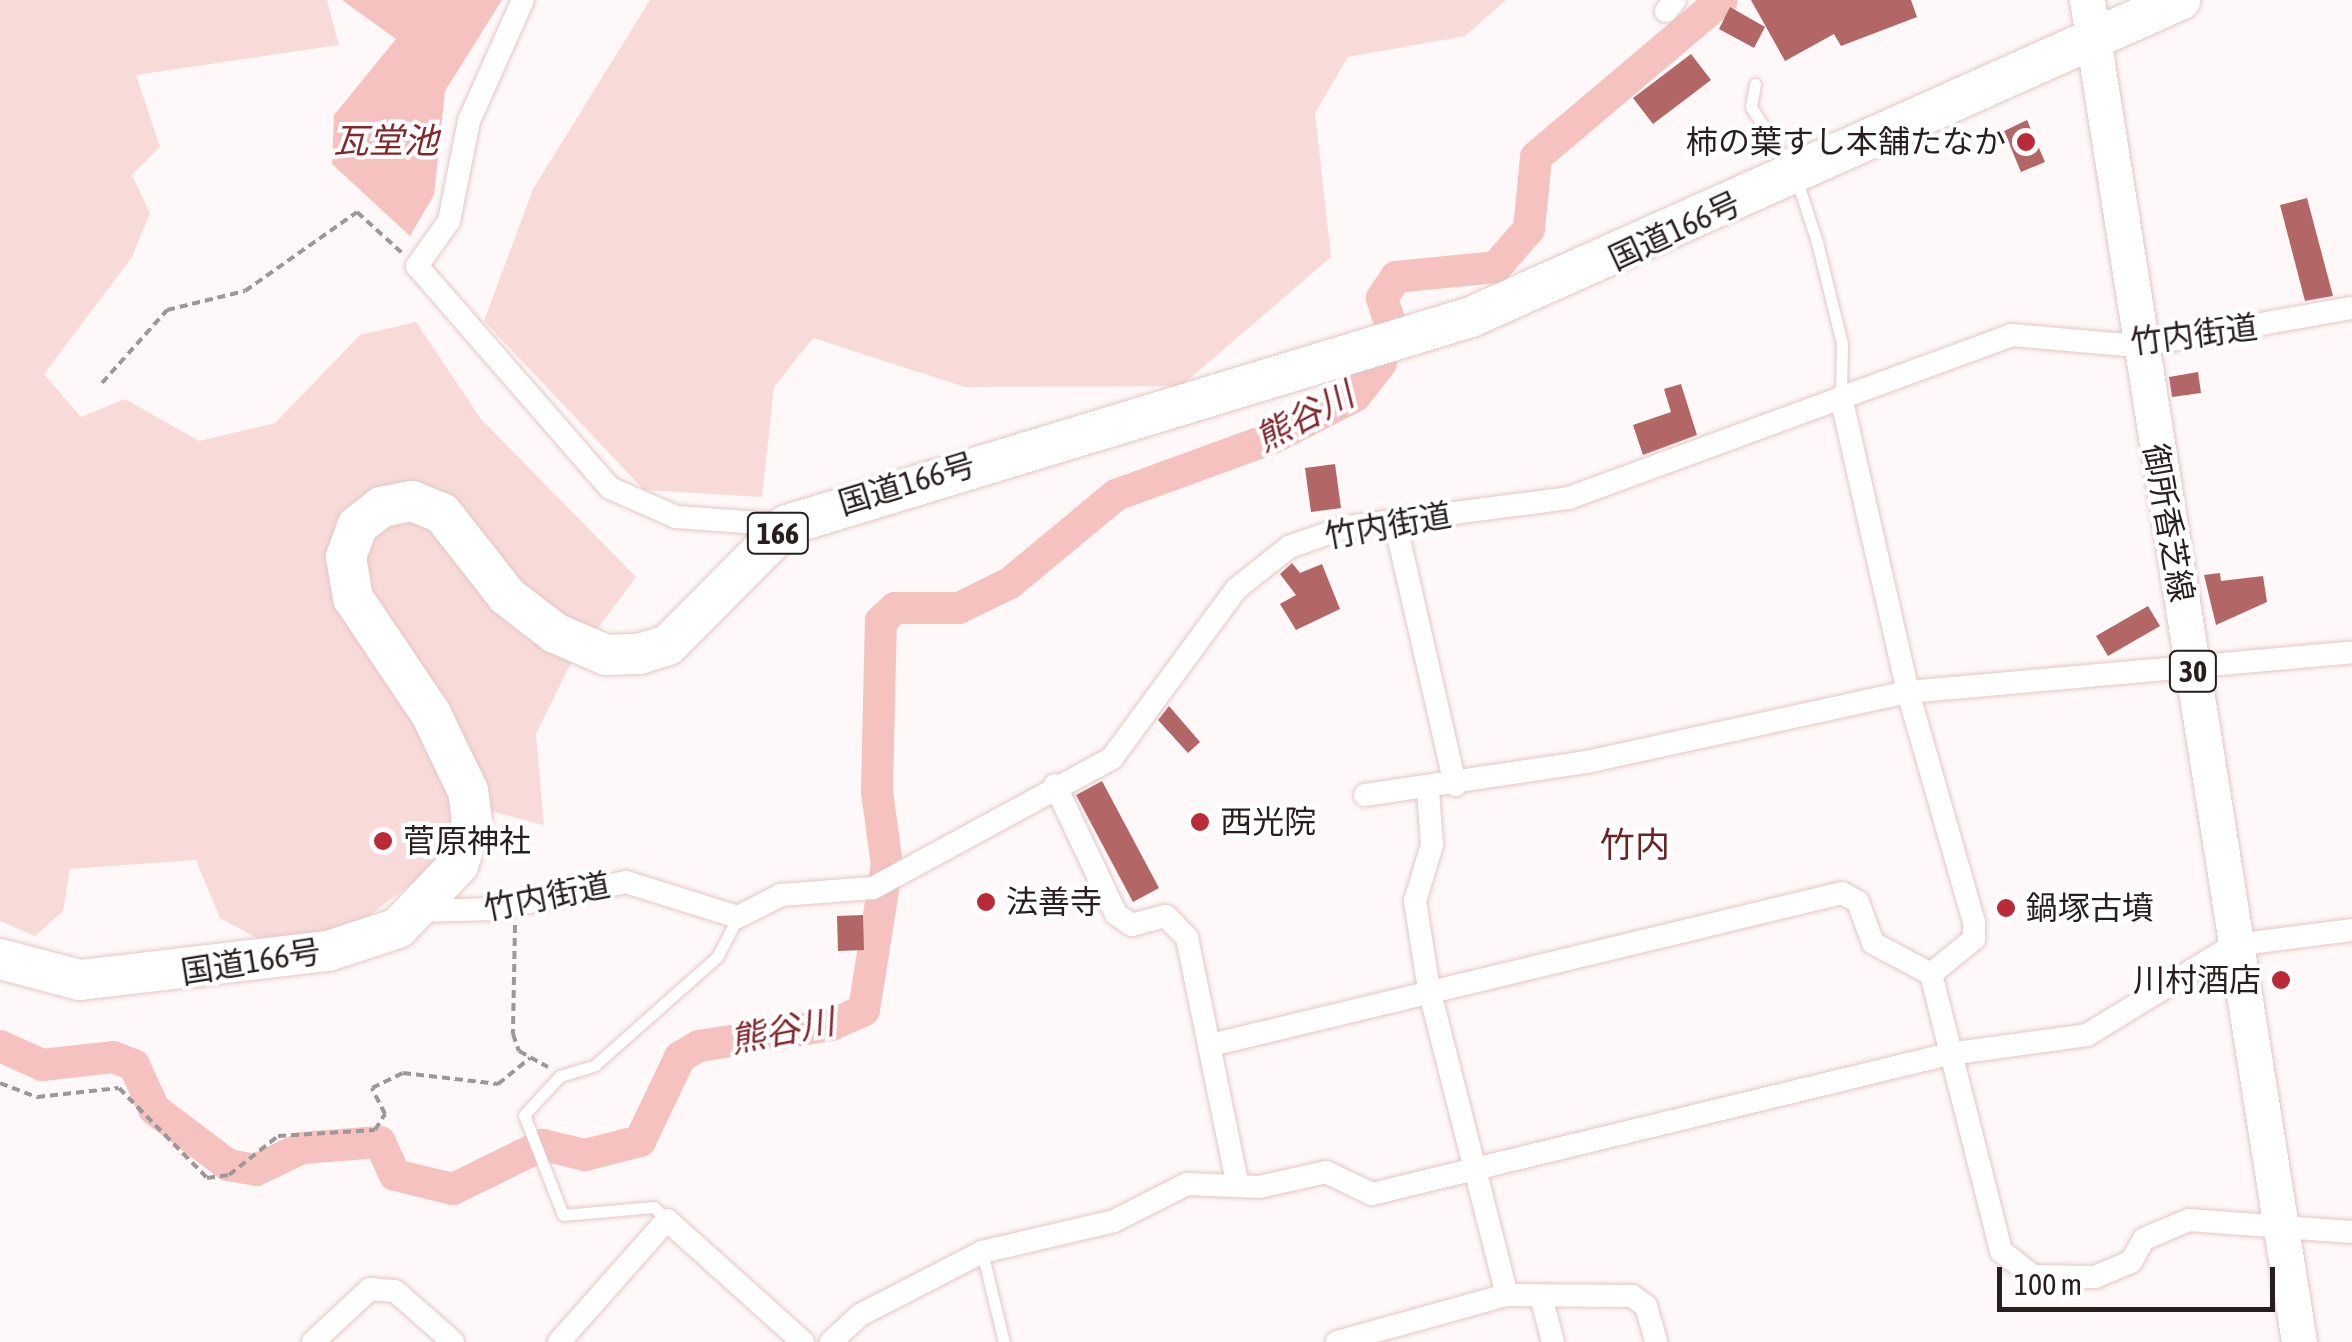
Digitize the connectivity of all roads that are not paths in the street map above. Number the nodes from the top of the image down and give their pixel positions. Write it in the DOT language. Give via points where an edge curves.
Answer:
graph roads {
  1 [pos="523,0"];
  2 [pos="2086,0"];
  3 [pos="2180,0"];
  4 [pos="2092,41"];
  5 [pos="1755,84"];
  6 [pos="1795,175"];
  7 [pos="2352,308"];
  8 [pos="2138,346"];
  9 [pos="1841,397"];
  10 [pos="1395,522"];
  11 [pos="788,525"];
  12 [pos="2352,652"];
  13 [pos="2193,670"];
  14 [pos="1908,692"];
  15 [pos="1055,785"];
  16 [pos="1455,785"];
  17 [pos="1428,790"];
  18 [pos="1365,795"];
  19 [pos="418,911"];
  20 [pos="738,917"];
  21 [pos="2352,930"];
  22 [pos="2234,945"];
  23 [pos="0,958"];
  24 [pos="1931,974"];
  25 [pos="1429,989"];
  26 [pos="1211,1045"];
  27 [pos="1949,1054"];
  28 [pos="1477,1168"];
  29 [pos="1238,1182"];
  30 [pos="667,1220"];
  31 [pos="2280,1232"];
  32 [pos="2352,1232"];
  33 [pos="982,1252"];
  34 [pos="1506,1294"];
  35 [pos="1542,1300"];
  36 [pos="313,1342"];
  37 [pos="453,1342"];
  38 [pos="558,1342"];
  39 [pos="803,1342"];
  40 [pos="831,1342"];
  41 [pos="1004,1342"];
  42 [pos="1337,1342"];
  43 [pos="1553,1342"];
  44 [pos="1656,1342"];
  45 [pos="2299,1342"];
  1 -- 11 [label="street" via="469,121 450,221 417,266 610,488 676,517"];
  2 -- 4 [label="main road, 御所香芝線 / 30"];
  3 -- 4 [label="highway, 国道166号 / 166"];
  4 -- 6 [label="highway, 国道166号 / 166"];
  4 -- 8 [label="main road, 御所香芝線 / 30"];
  5 -- 6 [label="lane" via="1751,107"];
  6 -- 9 [label="lane" via="1842,344"];
  6 -- 11 [label="highway, 国道166号 / 166" via="1472,317"];
  7 -- 8 [label="street, 竹内街道"];
  8 -- 9 [label="street, 竹内街道" via="2011,334"];
  8 -- 13 [label="main road, 御所香芝線 / 30"];
  9 -- 10 [label="street, 竹内街道" via="1568,498"];
  9 -- 14 [label="street"];
  10 -- 15 [label="street, 竹内街道" via="1290,546 1236,589 1112,758"];
  10 -- 16 [label="street"];
  11 -- 19 [label="highway, 国道166号 / 166" via="668,645 606,655 555,633 507,596 442,513 412,502 382,506 358,526 346,557 353,598 431,714 468,792 472,822 458,865"];
  12 -- 13 [label="street"];
  13 -- 14 [label="street"];
  13 -- 22 [label="main road, 御所香芝線 / 30"];
  14 -- 16 [label="street"];
  14 -- 24 [label="street" via="1974,922 1974,939"];
  15 -- 20 [label="street, 竹内街道" via="881,885 781,895"];
  15 -- 26 [label="street" via="1116,914 1132,924 1179,922"];
  16 -- 17 [label="street"];
  17 -- 18 [label="street"];
  17 -- 25 [label="street" via="1432,846 1415,900"];
  19 -- 20 [label="street, 竹内街道" via="514,906 626,882"];
  19 -- 23 [label="highway, 国道166号 / 166" via="398,928 328,952 164,976 80,980"];
  20 -- 30 [label="lane" via="717,957 595,1065 574,1072 524,1115 526,1138 563,1215 654,1207"];
  21 -- 22 [label="street"];
  22 -- 27 [label="street" via="2087,1035"];
  22 -- 31 [label="main road, 御所香芝線 / 30"];
  24 -- 25 [label="street" via="1873,944 1858,902 1842,893"];
  24 -- 27 [label="street"];
  25 -- 26 [label="street"];
  25 -- 28 [label="street"];
  26 -- 29 [label="street"];
  27 -- 28 [label="street"];
  27 -- 31 [label="street" via="2001,1251 2034,1276 2096,1277 2131,1262 2144,1239 2189,1220"];
  28 -- 29 [label="street" via="1372,1194 1326,1172 1259,1187"];
  28 -- 34 [label="street"];
  29 -- 33 [label="street" via="1187,1184 1114,1220"];
  30 -- 38 [label="street"];
  30 -- 39 [label="street"];
  31 -- 32 [label="street"];
  31 -- 45 [label="main road, 御所香芝線 / 30"];
  33 -- 40 [label="street" via="860,1315"];
  33 -- 41 [label="lane"];
  34 -- 35 [label="street"];
  34 -- 42 [label="street"];
  35 -- 43 [label="street"];
  35 -- 44 [label="street" via="1632,1296 1646,1306"];
  36 -- 37 [label="street" via="370,1289 396,1291"];
}
